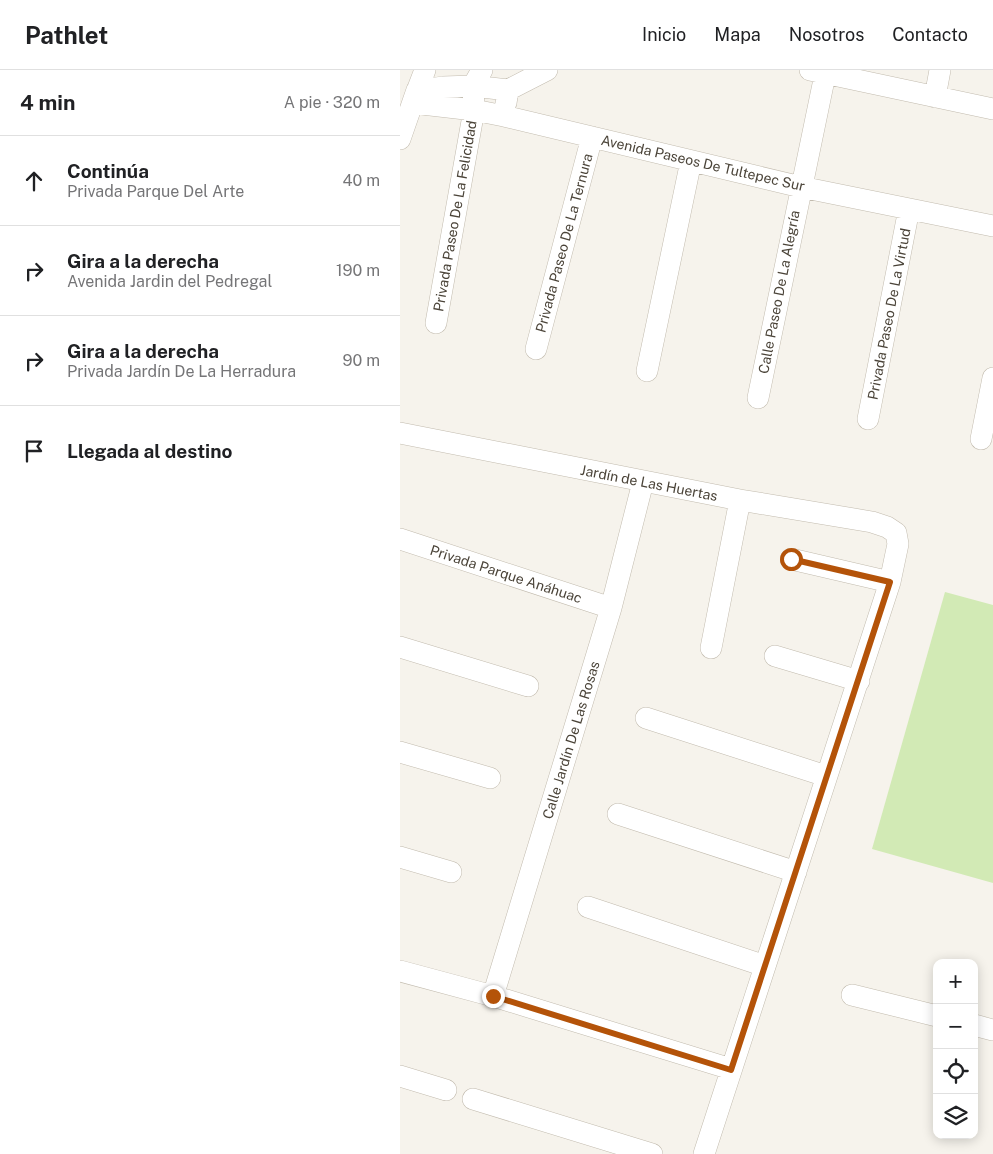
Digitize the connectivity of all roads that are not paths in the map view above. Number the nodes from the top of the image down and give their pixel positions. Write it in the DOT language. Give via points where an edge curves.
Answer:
graph roads {
  1 [pos="413,70"];
  2 [pos="425,70"];
  3 [pos="547,70"];
  4 [pos="940,70"];
  5 [pos="821,71"];
  6 [pos="477,78"];
  7 [pos="508,90"];
  8 [pos="415,97"];
  9 [pos="935,97"];
  10 [pos="993,109"];
  11 [pos="474,110"];
  12 [pos="504,116"];
  13 [pos="402,130"];
  14 [pos="592,137"];
  15 [pos="691,160"];
  16 [pos="801,187"];
  17 [pos="909,209"];
  18 [pos="993,226"];
  19 [pos="436,323"];
  20 [pos="536,349"];
  21 [pos="647,371"];
  22 [pos="993,378"];
  23 [pos="758,398"];
  24 [pos="868,419"];
  25 [pos="400,433"];
  26 [pos="982,439"];
  27 [pos="643,482"];
  28 [pos="740,500"];
  29 [pos="400,539"];
  30 [pos="791,559"];
  31 [pos="890,582"];
  32 [pos="611,608"];
  33 [pos="400,647"];
  34 [pos="711,648"];
  35 [pos="774,656"];
  36 [pos="859,681"];
  37 [pos="528,686"];
  38 [pos="646,718"];
  39 [pos="400,752"];
  40 [pos="826,776"];
  41 [pos="490,778"];
  42 [pos="618,814"];
  43 [pos="400,857"];
  44 [pos="451,872"];
  45 [pos="796,872"];
  46 [pos="588,907"];
  47 [pos="765,966"];
  48 [pos="400,971"];
  49 [pos="852,995"];
  50 [pos="493,996"];
  51 [pos="933,1015"];
  52 [pos="978,1026"];
  53 [pos="993,1030"];
  54 [pos="731,1070"];
  55 [pos="400,1076"];
  56 [pos="446,1090"];
  57 [pos="473,1099"];
  58 [pos="652,1154"];
  59 [pos="704,1154"];
  1 -- 8 [label="street"];
  2 -- 8 [label="street"];
  3 -- 7 [label="street"];
  4 -- 9 [label="street"];
  5 -- 9 [label="street"];
  5 -- 16 [label="street, Calle Paseo De La Alegría"];
  6 -- 7 [label="street"];
  6 -- 8 [label="street"];
  6 -- 11 [label="street, Privada Paseo De La Felicidad"];
  7 -- 12 [label="street"];
  8 -- 11 [label="street, Avenida Paseos De Tultepec Sur"];
  8 -- 13 [label="street"];
  9 -- 10 [label="street"];
  11 -- 12 [label="street, Avenida Paseos De Tultepec Sur"];
  11 -- 19 [label="street, Privada Paseo De La Felicidad"];
  12 -- 14 [label="street, Avenida Paseos De Tultepec Sur"];
  14 -- 15 [label="street, Avenida Paseos De Tultepec Sur"];
  14 -- 20 [label="street, Privada Paseo De La Ternura"];
  15 -- 16 [label="street, Avenida Paseos De Tultepec Sur"];
  15 -- 21 [label="street"];
  16 -- 17 [label="street, Avenida Paseos De Tultepec Sur"];
  16 -- 23 [label="street, Calle Paseo De La Alegría"];
  17 -- 18 [label="street, Avenida Paseos De Tultepec Sur"];
  17 -- 24 [label="street, Privada Paseo De La Virtud"];
  22 -- 26 [label="street"];
  25 -- 27 [label="street, Jardín de Las Huertas"];
  27 -- 28 [label="street, Jardín de Las Huertas"];
  27 -- 32 [label="street, Calle Jardín De Las Rosas"];
  28 -- 31 [label="street, Jardín de Las Huertas" via="887,527 896,534 898,544"];
  28 -- 34 [label="street"];
  29 -- 32 [label="street, Privada Parque Anáhuac"];
  30 -- 31 [label="street"];
  31 -- 36 [label="street"];
  32 -- 50 [label="street, Calle Jardín De Las Rosas"];
  33 -- 37 [label="street"];
  35 -- 36 [label="street"];
  36 -- 40 [label="street"];
  38 -- 40 [label="street"];
  39 -- 41 [label="street"];
  40 -- 45 [label="street"];
  42 -- 45 [label="street"];
  43 -- 44 [label="street"];
  45 -- 47 [label="street"];
  46 -- 47 [label="street"];
  47 -- 54 [label="street"];
  48 -- 50 [label="street"];
  49 -- 51 [label="street"];
  50 -- 54 [label="street"];
  52 -- 53 [label="street"];
  54 -- 59 [label="street"];
  55 -- 56 [label="street"];
  57 -- 58 [label="street"];
}
